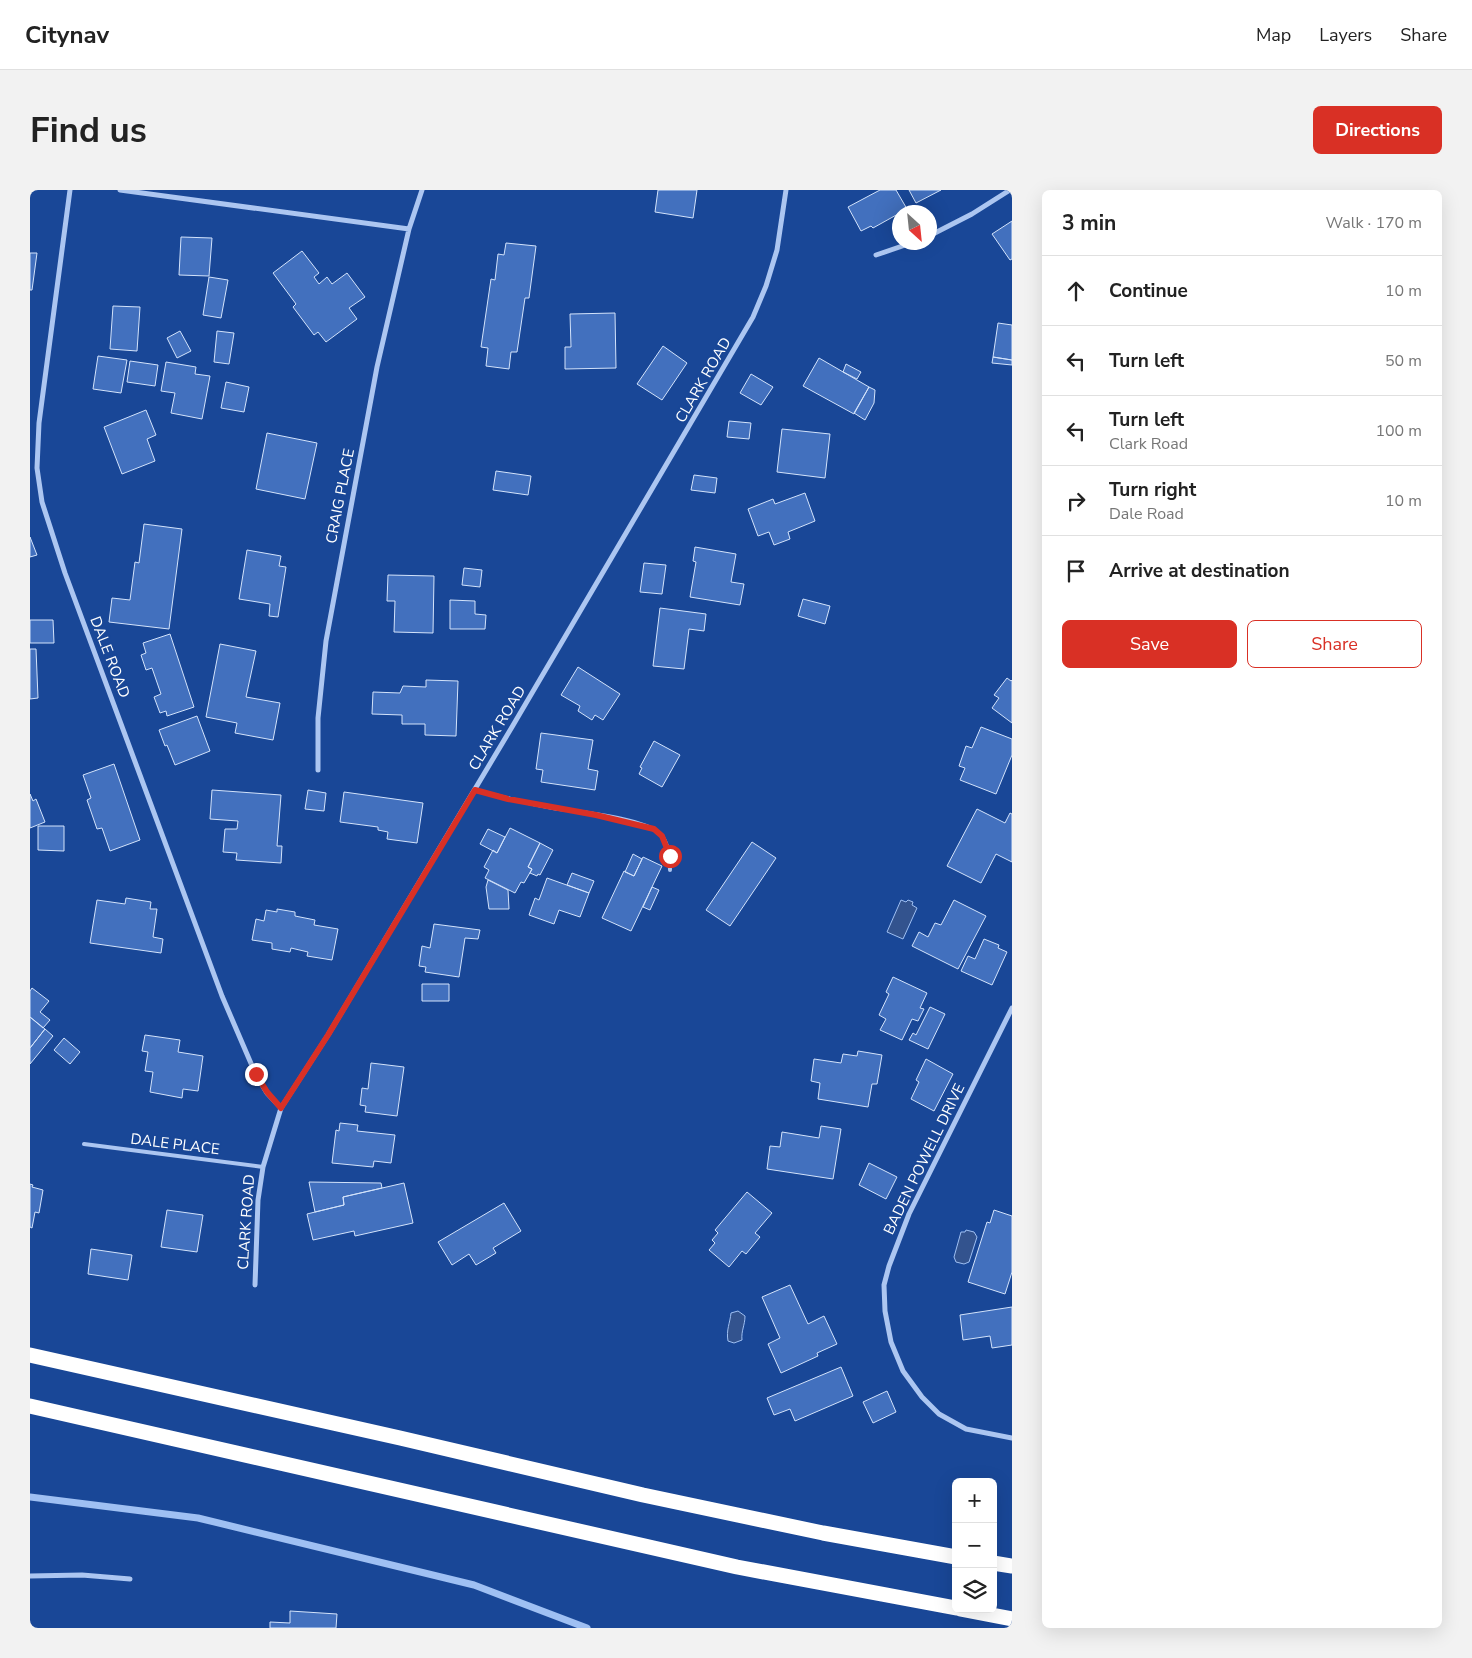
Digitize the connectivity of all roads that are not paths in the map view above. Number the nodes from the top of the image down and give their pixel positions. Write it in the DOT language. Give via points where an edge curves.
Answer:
graph roads {
  1 [pos="70,190"];
  2 [pos="120,190"];
  3 [pos="422,190"];
  4 [pos="786,190"];
  5 [pos="1010,190"];
  6 [pos="409,229"];
  7 [pos="937,232"];
  8 [pos="892,250"];
  9 [pos="876,255"];
  10 [pos="318,770"];
  11 [pos="475,790"];
  12 [pos="670,870"];
  13 [pos="1012,1008"];
  14 [pos="281,1108"];
  15 [pos="84,1144"];
  16 [pos="262,1167"];
  17 [pos="255,1284"];
  18 [pos="30,1355"];
  19 [pos="30,1406"];
  20 [pos="1012,1438"];
  21 [pos="952,1556"];
  22 [pos="997,1564"];
  23 [pos="1012,1566"];
  24 [pos="30,1576"];
  25 [pos="130,1579"];
  26 [pos="952,1607"];
  27 [pos="981,1613"];
  28 [pos="1012,1619"];
  1 -- 14 [label="street, DALE ROAD" via="39,423 36,468 42,502 65,573 222,996 256,1074"];
  2 -- 6 [label="street"];
  3 -- 6 [label="street, CRAIG PLACE"];
  4 -- 11 [label="street, CLARK ROAD" via="777,250 753,317"];
  5 -- 7 [label="street"];
  6 -- 10 [label="street, CRAIG PLACE" via="378,367 326,641 318,718"];
  8 -- 9 [label="street"];
  11 -- 12 [label="lane" via="654,829 666,844"];
  11 -- 14 [label="street, CLARK ROAD"];
  13 -- 20 [label="street, BADEN POWELL DRIVE" via="909,1214 884,1285 891,1342 903,1371 922,1397 938,1414 966,1429"];
  14 -- 16 [label="street, CLARK ROAD"];
  15 -- 16 [label="lane, DALE PLACE"];
  16 -- 17 [label="street, CLARK ROAD"];
  18 -- 21 [label="highway" via="643,1495"];
  19 -- 26 [label="highway" via="737,1567"];
  22 -- 23 [label="highway"];
  24 -- 25 [label="street"];
  27 -- 28 [label="highway"];
}
